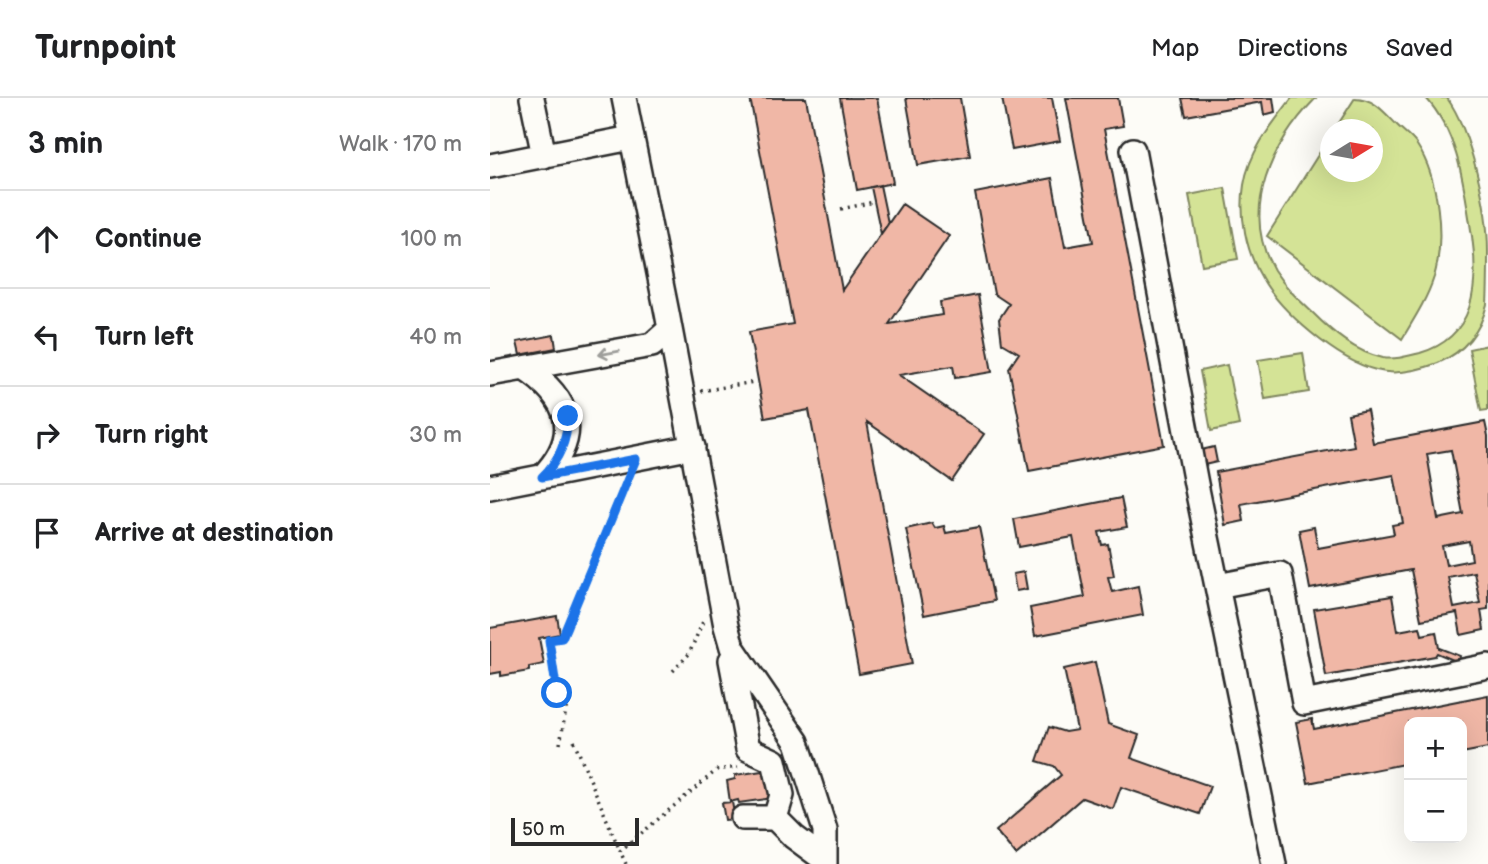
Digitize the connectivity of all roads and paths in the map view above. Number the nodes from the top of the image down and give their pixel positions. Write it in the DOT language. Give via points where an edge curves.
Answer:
graph roads {
  1 [pos="532,98"];
  2 [pos="624,98"];
  3 [pos="631,138"];
  4 [pos="1133,150"];
  5 [pos="544,156"];
  6 [pos="490,166"];
  7 [pos="874,201"];
  8 [pos="842,209"];
  9 [pos="670,328"];
  10 [pos="524,368"];
  11 [pos="490,374"];
  12 [pos="754,382"];
  13 [pos="683,395"];
  14 [pos="693,447"];
  15 [pos="636,459"];
  16 [pos="542,477"];
  17 [pos="490,487"];
  18 [pos="718,585"];
  19 [pos="1217,586"];
  20 [pos="731,660"];
  21 [pos="1488,666"];
  22 [pos="673,671"];
  23 [pos="569,692"];
  24 [pos="557,693"];
  25 [pos="574,741"];
  26 [pos="560,744"];
  27 [pos="740,766"];
  28 [pos="743,818"];
  29 [pos="775,818"];
  30 [pos="620,851"];
  31 [pos="825,862"];
  32 [pos="626,864"];
  33 [pos="1274,864"];
  1 -- 5 [label="lane"];
  2 -- 3 [label="lane"];
  3 -- 5 [label="lane"];
  3 -- 9 [label="lane"];
  4 -- 19 [label="lane"];
  5 -- 6 [label="lane"];
  7 -- 8 [label="path"];
  9 -- 10 [label="lane, one-way" via="652,345"];
  9 -- 13 [label="lane"];
  10 -- 11 [label="lane"];
  10 -- 16 [label="lane" via="555,394 568,416 556,463"];
  12 -- 13 [label="path"];
  13 -- 14 [label="lane"];
  14 -- 15 [label="lane"];
  14 -- 18 [label="lane"];
  15 -- 16 [label="lane"];
  15 -- 24 [label="path" via="562,638 549,640"];
  16 -- 17 [label="lane"];
  18 -- 22 [label="path" via="689,654"];
  18 -- 31 [label="lane" via="732,647 797,742 825,830"];
  19 -- 21 [label="lane" via="1280,574 1304,703"];
  19 -- 33 [label="lane"];
  20 -- 29 [label="lane" via="748,749 775,761 782,795"];
  23 -- 26 [label="path"];
  25 -- 30 [label="path"];
  27 -- 30 [label="path" via="717,770"];
  28 -- 29 [label="lane"];
  29 -- 31 [label="lane"];
  30 -- 32 [label="path"];
}
